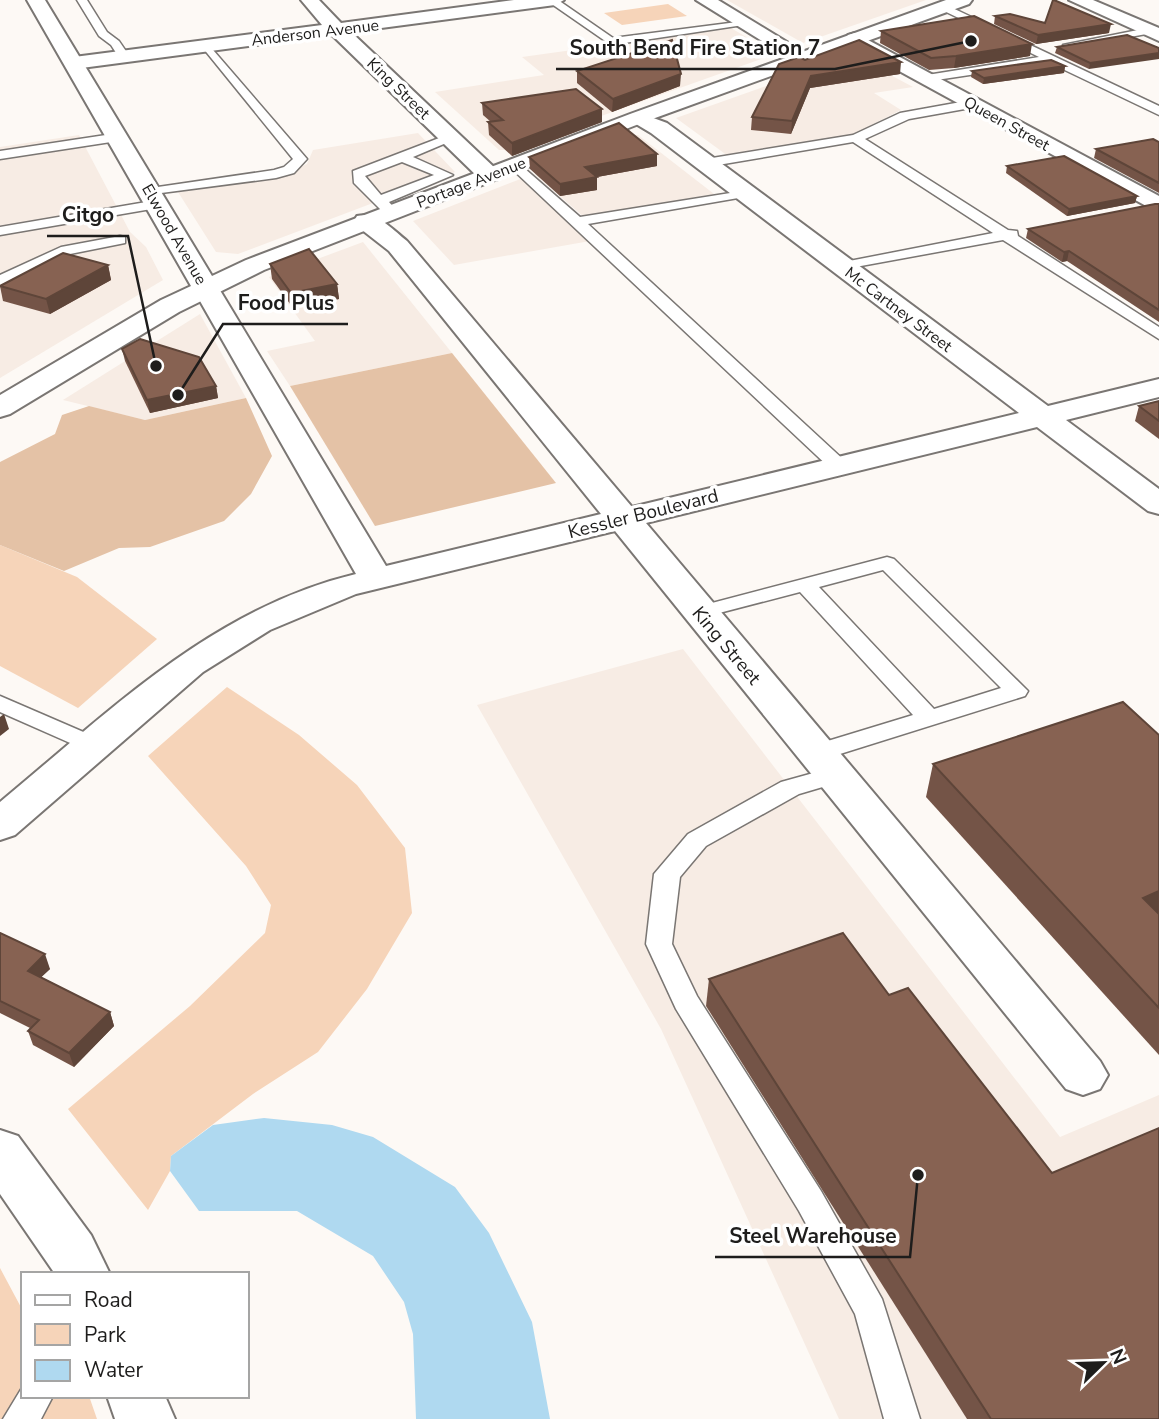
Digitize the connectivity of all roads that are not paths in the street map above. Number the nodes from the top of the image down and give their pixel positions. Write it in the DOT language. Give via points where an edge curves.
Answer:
graph roads {
  1 [pos="36,0"];
  2 [pos="82,0"];
  3 [pos="310,0"];
  4 [pos="553,0"];
  5 [pos="705,0"];
  6 [pos="963,0"];
  7 [pos="1078,0"];
  8 [pos="944,7"];
  9 [pos="745,23"];
  10 [pos="339,29"];
  11 [pos="1154,33"];
  12 [pos="855,39"];
  13 [pos="207,46"];
  14 [pos="1035,51"];
  15 [pos="124,57"];
  16 [pos="803,58"];
  17 [pos="1051,59"];
  18 [pos="74,63"];
  19 [pos="927,79"];
  20 [pos="972,104"];
  21 [pos="1159,111"];
  22 [pos="637,118"];
  23 [pos="119,137"];
  24 [pos="452,138"];
  25 [pos="855,138"];
  26 [pos="0,155"];
  27 [pos="401,157"];
  28 [pos="706,163"];
  29 [pos="516,165"];
  30 [pos="489,175"];
  31 [pos="456,179"];
  32 [pos="744,193"];
  33 [pos="155,198"];
  34 [pos="376,201"];
  35 [pos="1159,206"];
  36 [pos="1132,210"];
  37 [pos="578,222"];
  38 [pos="1031,230"];
  39 [pos="0,232"];
  40 [pos="1006,235"];
  41 [pos="120,240"];
  42 [pos="844,267"];
  43 [pos="0,281"];
  44 [pos="205,287"];
  45 [pos="1159,334"];
  46 [pos="1159,388"];
  47 [pos="0,408"];
  48 [pos="1043,416"];
  49 [pos="839,466"];
  50 [pos="1159,504"];
  51 [pos="622,518"];
  52 [pos="376,578"];
  53 [pos="805,585"];
  54 [pos="700,612"];
  55 [pos="0,703"];
  56 [pos="929,718"];
  57 [pos="94,745"];
  58 [pos="825,764"];
  59 [pos="0,825"];
  60 [pos="1083,1075"];
  61 [pos="0,1152"];
  62 [pos="82,1272"];
  63 [pos="35,1398"];
  64 [pos="137,1398"];
  65 [pos="21,1419"];
  66 [pos="145,1419"];
  67 [pos="902,1419"];
  1 -- 18 [label="street, Elwood Avenue"];
  2 -- 15 [label="lane"];
  3 -- 10 [label="street, King Street"];
  4 -- 9 [label="lane" via="611,43"];
  4 -- 10 [label="street, Anderson Avenue"];
  5 -- 9 [label="street"];
  6 -- 8 [label="street, Portage Avenue"];
  7 -- 11 [label="street"];
  8 -- 12 [label="street, Portage Avenue"];
  8 -- 14 [label="lane"];
  9 -- 16 [label="street"];
  10 -- 13 [label="street, Anderson Avenue"];
  10 -- 24 [label="street, King Street"];
  11 -- 14 [label="lane"];
  12 -- 16 [label="street, Portage Avenue"];
  12 -- 19 [label="street, Queen Street"];
  13 -- 15 [label="street, Anderson Avenue"];
  13 -- 33 [label="lane" via="300,159 276,174"];
  14 -- 17 [label="lane"];
  15 -- 18 [label="street, Anderson Avenue"];
  16 -- 22 [label="street, Portage Avenue"];
  17 -- 19 [label="lane"];
  17 -- 21 [label="lane"];
  18 -- 23 [label="street, Elwood Avenue"];
  19 -- 20 [label="street, Queen Street"];
  20 -- 25 [label="lane" via="904,115"];
  20 -- 35 [label="street, Queen Street"];
  22 -- 28 [label="street, Mc Cartney Street" via="659,128"];
  22 -- 29 [label="street, Portage Avenue"];
  23 -- 26 [label="lane"];
  23 -- 33 [label="street, Elwood Avenue"];
  24 -- 27 [label="lane"];
  24 -- 30 [label="street, King Street"];
  25 -- 28 [label="lane"];
  25 -- 40 [label="lane"];
  27 -- 31 [label="lane" via="417,169"];
  27 -- 34 [label="lane" via="358,174"];
  28 -- 32 [label="street, Mc Cartney Street"];
  29 -- 30 [label="street, Portage Avenue"];
  29 -- 37 [label="lane"];
  30 -- 31 [label="street, Portage Avenue"];
  31 -- 34 [label="street, Portage Avenue"];
  32 -- 37 [label="lane"];
  32 -- 42 [label="street, Mc Cartney Street"];
  33 -- 39 [label="lane"];
  33 -- 44 [label="street, Elwood Avenue"];
  34 -- 44 [label="street, Portage Avenue"];
  34 -- 51 [label="street, King Street" via="398,246"];
  35 -- 36 [label="lane"];
  37 -- 49 [label="lane"];
  38 -- 40 [label="lane"];
  40 -- 42 [label="lane"];
  40 -- 45 [label="lane"];
  41 -- 43 [label="lane" via="66,250"];
  42 -- 48 [label="street, Mc Cartney Street"];
  44 -- 47 [label="street, Portage Avenue"];
  44 -- 52 [label="street, Elwood Avenue"];
  46 -- 48 [label="street, Kessler Boulevard"];
  48 -- 49 [label="street, Kessler Boulevard"];
  48 -- 50 [label="street, Mc Cartney Street"];
  49 -- 51 [label="street, Kessler Boulevard"];
  51 -- 52 [label="street, Kessler Boulevard"];
  51 -- 54 [label="street, King Street"];
  52 -- 57 [label="street, Kessler Boulevard" via="257,622 190,664"];
  53 -- 54 [label="lane"];
  53 -- 56 [label="lane"];
  53 -- 56 [label="lane" via="887,563 1017,691"];
  54 -- 58 [label="street, King Street"];
  55 -- 57 [label="lane"];
  56 -- 58 [label="lane"];
  57 -- 59 [label="street, Kessler Boulevard"];
  58 -- 60 [label="street, King Street"];
  58 -- 67 [label="lane" via="697,840 667,874 659,944 686,1001 810,1201 870,1310"];
  61 -- 62 [label="street"];
  63 -- 65 [label="lane"];
  64 -- 66 [label="street"];
}
